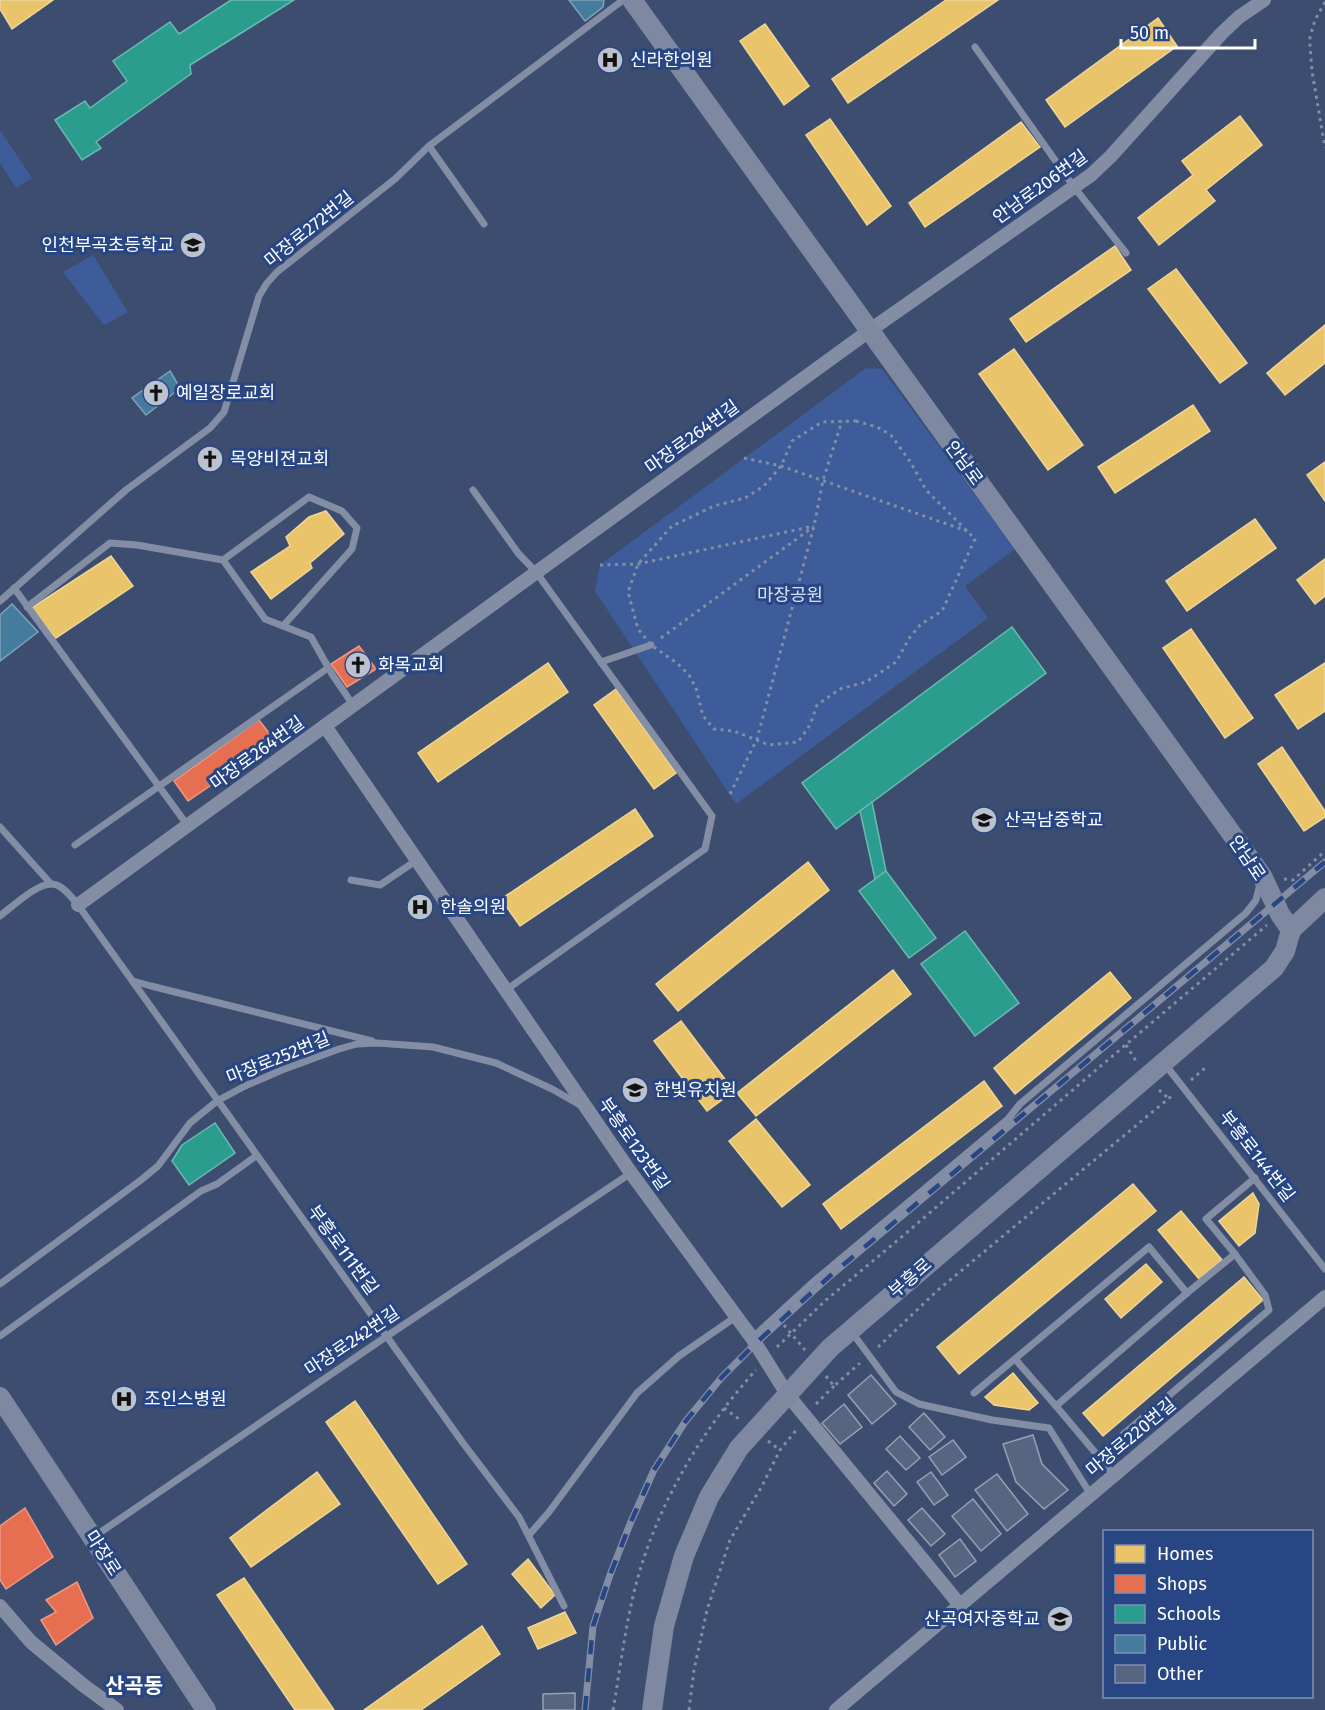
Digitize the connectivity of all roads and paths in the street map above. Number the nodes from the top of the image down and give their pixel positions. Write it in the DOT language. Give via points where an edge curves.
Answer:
graph roads {
  1 [pos="623,0"];
  2 [pos="632,0"];
  3 [pos="1264,0"];
  4 [pos="1325,2"];
  5 [pos="975,46"];
  6 [pos="429,146"];
  7 [pos="1325,148"];
  8 [pos="1074,187"];
  9 [pos="484,224"];
  10 [pos="1126,253"];
  11 [pos="869,331"];
  12 [pos="842,421"];
  13 [pos="744,458"];
  14 [pos="781,466"];
  15 [pos="824,480"];
  16 [pos="473,490"];
  17 [pos="814,526"];
  18 [pos="969,531"];
  19 [pos="223,560"];
  20 [pos="638,564"];
  21 [pos="600,565"];
  22 [pos="536,572"];
  23 [pos="14,588"];
  24 [pos="0,601"];
  25 [pos="27,607"];
  26 [pos="283,626"];
  27 [pos="651,645"];
  28 [pos="601,663"];
  29 [pos="328,668"];
  30 [pos="353,705"];
  31 [pos="325,726"];
  32 [pos="757,739"];
  33 [pos="158,785"];
  34 [pos="730,794"];
  35 [pos="188,826"];
  36 [pos="0,827"];
  37 [pos="75,845"];
  38 [pos="1325,851"];
  39 [pos="417,860"];
  40 [pos="1262,876"];
  41 [pos="351,880"];
  42 [pos="51,884"];
  43 [pos="1325,898"];
  44 [pos="78,905"];
  45 [pos="0,916"];
  46 [pos="1285,922"];
  47 [pos="133,981"];
  48 [pos="506,990"];
  49 [pos="377,1043"];
  50 [pos="1163,1062"];
  51 [pos="1205,1068"];
  52 [pos="1183,1086"];
  53 [pos="217,1101"];
  54 [pos="588,1109"];
  55 [pos="256,1156"];
  56 [pos="631,1173"];
  57 [pos="1255,1178"];
  58 [pos="1235,1254"];
  59 [pos="1325,1269"];
  60 [pos="0,1284"];
  61 [pos="1187,1293"];
  62 [pos="1325,1297"];
  63 [pos="775,1315"];
  64 [pos="736,1316"];
  65 [pos="850,1330"];
  66 [pos="791,1333"];
  67 [pos="0,1336"];
  68 [pos="387,1336"];
  69 [pos="753,1338"];
  70 [pos="869,1355"];
  71 [pos="766,1359"];
  72 [pos="1015,1359"];
  73 [pos="816,1363"];
  74 [pos="834,1386"];
  75 [pos="974,1393"];
  76 [pos="787,1394"];
  77 [pos="0,1397"];
  78 [pos="1056,1406"];
  79 [pos="807,1417"];
  80 [pos="1098,1456"];
  81 [pos="1114,1475"];
  82 [pos="1091,1495"];
  83 [pos="529,1535"];
  84 [pos="92,1537"];
  85 [pos="960,1605"];
  86 [pos="0,1606"];
  87 [pos="564,1606"];
  88 [pos="117,1710"];
  89 [pos="206,1710"];
  90 [pos="613,1710"];
  91 [pos="651,1710"];
  92 [pos="689,1710"];
  93 [pos="836,1710"];
  1 -- 6 [label="lane, 마장로272번길"];
  2 -- 11 [label="main road, 안남로"];
  3 -- 8 [label="street, 안남로206번길" via="1221,34 1111,156"];
  4 -- 7 [label="path" via="1315,20 1310,46"];
  5 -- 8 [label="lane"];
  6 -- 9 [label="lane"];
  6 -- 23 [label="lane, 마장로272번길" via="395,179 267,283 259,296 224,412 210,428 126,490"];
  8 -- 10 [label="lane"];
  8 -- 11 [label="street, 안남로206번길"];
  11 -- 22 [label="street, 마장로264번길"];
  11 -- 40 [label="main road, 안남로"];
  12 -- 14 [label="path" via="822,422 792,441"];
  12 -- 15 [label="path"];
  12 -- 18 [label="path" via="877,427 891,435 926,490"];
  13 -- 14 [label="path"];
  14 -- 15 [label="path"];
  14 -- 20 [label="path" via="764,486 746,498 714,506 672,526"];
  15 -- 17 [label="path"];
  15 -- 18 [label="path"];
  16 -- 22 [label="lane" via="518,554"];
  17 -- 20 [label="path"];
  17 -- 27 [label="path"];
  17 -- 32 [label="path"];
  18 -- 32 [label="path" via="975,539 942,611 921,624 896,662 866,682 840,689 817,705 798,742 769,745"];
  19 -- 25 [label="lane" via="110,543"];
  19 -- 26 [label="lane" via="265,619"];
  19 -- 26 [label="lane" via="309,497 342,512 350,520 357,528 352,549"];
  20 -- 21 [label="path"];
  20 -- 27 [label="path" via="628,592 638,629"];
  22 -- 28 [label="lane"];
  22 -- 30 [label="street, 마장로264번길"];
  23 -- 24 [label="lane, 마장로272번길"];
  23 -- 25 [label="lane"];
  25 -- 33 [label="lane"];
  26 -- 29 [label="lane" via="311,637"];
  27 -- 28 [label="lane"];
  27 -- 32 [label="path" via="689,675 703,716 714,729"];
  28 -- 48 [label="lane" via="712,816 705,849"];
  29 -- 30 [label="lane"];
  29 -- 33 [label="lane"];
  30 -- 31 [label="street, 마장로264번길"];
  31 -- 35 [label="street, 마장로264번길"];
  31 -- 39 [label="street, 부흥로123번길"];
  32 -- 34 [label="path"];
  33 -- 35 [label="lane"];
  33 -- 37 [label="lane"];
  35 -- 44 [label="street, 마장로264번길"];
  36 -- 42 [label="lane"];
  38 -- 40 [label="path" via="1293,880"];
  39 -- 41 [label="lane" via="380,885"];
  39 -- 48 [label="street, 부흥로123번길"];
  40 -- 46 [label="main road, 안남로"];
  40 -- 63 [label="lane" via="1256,900 1246,913"];
  42 -- 44 [label="lane"];
  42 -- 45 [label="lane" via="40,887"];
  43 -- 46 [label="main road"];
  44 -- 47 [label="lane, 부흥로111번길"];
  46 -- 50 [label="main road, 부흥로" via="1285,951 1274,968"];
  46 -- 66 [label="path" via="1096,1070"];
  47 -- 49 [label="lane"];
  47 -- 53 [label="lane, 부흥로111번길"];
  48 -- 54 [label="street, 부흥로123번길"];
  49 -- 53 [label="lane, 마장로252번길" via="339,1049 244,1086"];
  49 -- 54 [label="lane, 마장로252번길" via="433,1047 496,1063"];
  50 -- 52 [label="lane, 부흥로144번길"];
  50 -- 65 [label="main road, 부흥로"];
  51 -- 52 [label="path"];
  52 -- 57 [label="lane, 부흥로144번길"];
  52 -- 70 [label="path" via="938,1290"];
  53 -- 55 [label="lane, 부흥로111번길"];
  53 -- 60 [label="lane, 마장로252번길" via="189,1123 158,1166"];
  54 -- 56 [label="street, 부흥로123번길"];
  55 -- 67 [label="lane" via="201,1191"];
  55 -- 68 [label="lane, 부흥로111번길"];
  56 -- 64 [label="street, 부흥로123번길"];
  56 -- 68 [label="lane, 마장로242번길"];
  57 -- 58 [label="lane" via="1206,1219"];
  57 -- 59 [label="lane, 부흥로144번길"];
  58 -- 61 [label="lane"];
  58 -- 80 [label="lane" via="1266,1295 1269,1310"];
  61 -- 72 [label="lane" via="1149,1247"];
  61 -- 78 [label="lane"];
  62 -- 81 [label="street, 마장로220번길"];
  63 -- 66 [label="path"];
  63 -- 69 [label="lane"];
  64 -- 69 [label="street, 부흥로123번길"];
  64 -- 83 [label="lane" via="679,1356 637,1393"];
  65 -- 70 [label="lane"];
  65 -- 73 [label="main road, 부흥로"];
  66 -- 71 [label="path"];
  66 -- 73 [label="path"];
  68 -- 83 [label="lane, 부흥로111번길"];
  68 -- 84 [label="lane, 마장로242번길"];
  69 -- 71 [label="street, 부흥로123번길"];
  70 -- 74 [label="path"];
  70 -- 82 [label="lane" via="896,1392 919,1404 1049,1428"];
  71 -- 76 [label="street, 부흥로123번길"];
  71 -- 90 [label="path" via="724,1408 670,1495 635,1588"];
  72 -- 75 [label="lane"];
  72 -- 78 [label="lane"];
  73 -- 74 [label="path"];
  73 -- 76 [label="main road, 부흥로"];
  74 -- 79 [label="path"];
  76 -- 79 [label="street"];
  76 -- 91 [label="main road, 부흥로" via="739,1448 710,1497 688,1546 664,1626"];
  77 -- 84 [label="main road, 마장로"];
  78 -- 80 [label="lane"];
  79 -- 85 [label="street"];
  79 -- 92 [label="path" via="780,1450 730,1540 707,1610"];
  80 -- 81 [label="lane"];
  81 -- 82 [label="street, 마장로220번길"];
  82 -- 85 [label="street, 마장로220번길"];
  83 -- 87 [label="lane, 부흥로111번길"];
  84 -- 89 [label="main road, 마장로"];
  85 -- 93 [label="street, 마장로220번길"];
  86 -- 88 [label="street" via="31,1642"];
}
